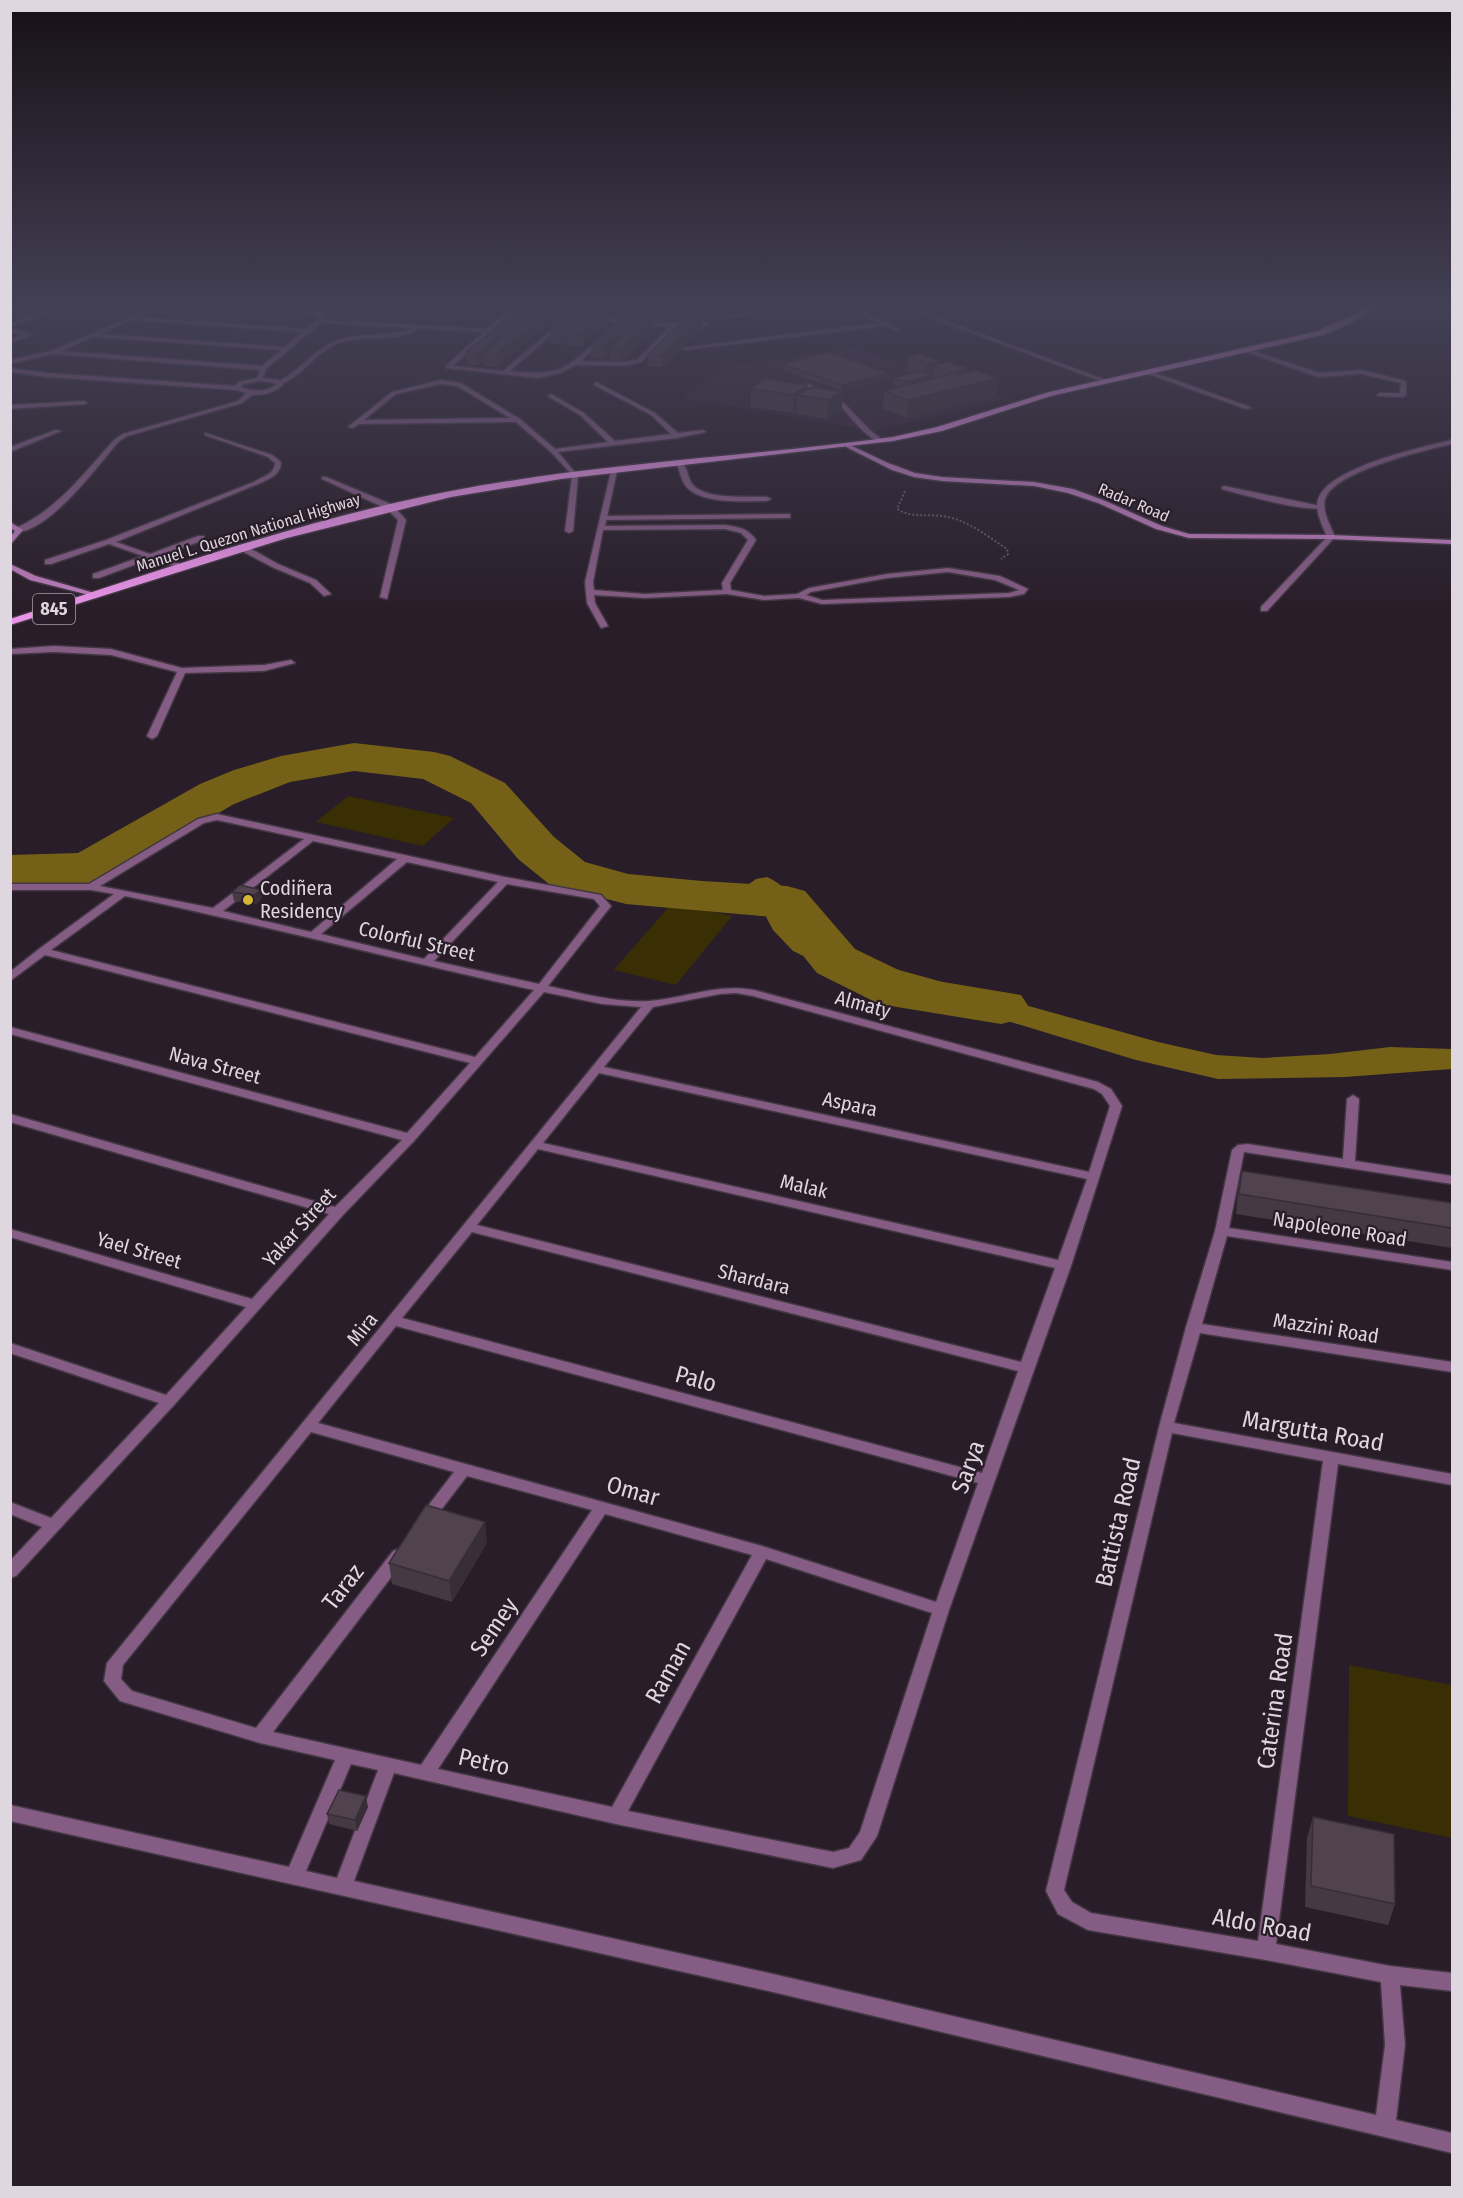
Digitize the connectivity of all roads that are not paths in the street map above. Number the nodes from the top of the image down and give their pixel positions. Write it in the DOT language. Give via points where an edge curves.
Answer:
graph roads {
  1 [pos="217,409"];
  2 [pos="374,409"];
  3 [pos="500,409"];
  4 [pos="572,409"];
  5 [pos="643,409"];
  6 [pos="846,409"];
  7 [pos="1003,409"];
  8 [pos="518,420"];
  9 [pos="357,422"];
  10 [pos="351,427"];
  11 [pos="58,431"];
  12 [pos="703,432"];
  13 [pos="207,434"];
  14 [pos="677,436"];
  15 [pos="881,441"];
  16 [pos="1452,442"];
  17 [pos="613,443"];
  18 [pos="848,446"];
  19 [pos="10,450"];
  20 [pos="553,451"];
  21 [pos="680,463"];
  22 [pos="614,471"];
  23 [pos="575,476"];
  24 [pos="324,478"];
  25 [pos="1224,488"];
  26 [pos="767,499"];
  27 [pos="390,507"];
  28 [pos="1321,507"];
  29 [pos="787,516"];
  30 [pos="604,518"];
  31 [pos="10,524"];
  32 [pos="600,528"];
  33 [pos="19,530"];
  34 [pos="568,531"];
  35 [pos="1331,537"];
  36 [pos="201,538"];
  37 [pos="109,542"];
  38 [pos="1452,542"];
  39 [pos="10,543"];
  40 [pos="241,547"];
  41 [pos="150,556"];
  42 [pos="48,562"];
  43 [pos="10,566"];
  44 [pos="178,566"];
  45 [pos="96,576"];
  46 [pos="591,592"];
  47 [pos="727,592"];
  48 [pos="327,594"];
  49 [pos="97,595"];
  50 [pos="799,596"];
  51 [pos="384,597"];
  52 [pos="1264,609"];
  53 [pos="10,622"];
  54 [pos="604,626"];
  55 [pos="10,652"];
  56 [pos="291,663"];
  57 [pos="182,671"];
  58 [pos="152,736"];
  59 [pos="310,838"];
  60 [pos="405,858"];
  61 [pos="505,880"];
  62 [pos="10,887"];
  63 [pos="91,887"];
  64 [pos="123,893"];
  65 [pos="215,912"];
  66 [pos="313,935"];
  67 [pos="43,951"];
  68 [pos="426,963"];
  69 [pos="10,978"];
  70 [pos="542,987"];
  71 [pos="602,1000"];
  72 [pos="649,1004"];
  73 [pos="10,1030"];
  74 [pos="477,1061"];
  75 [pos="596,1069"];
  76 [pos="1110,1093"];
  77 [pos="1353,1099"];
  78 [pos="10,1118"];
  79 [pos="410,1138"];
  80 [pos="536,1145"];
  81 [pos="1349,1164"];
  82 [pos="1094,1177"];
  83 [pos="1452,1180"];
  84 [pos="338,1212"];
  85 [pos="470,1227"];
  86 [pos="1222,1231"];
  87 [pos="10,1233"];
  88 [pos="1064,1266"];
  89 [pos="1452,1266"];
  90 [pos="256,1305"];
  91 [pos="394,1321"];
  92 [pos="1193,1327"];
  93 [pos="10,1348"];
  94 [pos="1452,1367"];
  95 [pos="1028,1369"];
  96 [pos="169,1401"];
  97 [pos="309,1426"];
  98 [pos="1166,1427"];
  99 [pos="1331,1458"];
  100 [pos="465,1468"];
  101 [pos="1452,1479"];
  102 [pos="987,1480"];
  103 [pos="602,1507"];
  104 [pos="10,1508"];
  105 [pos="54,1526"];
  106 [pos="762,1552"];
  107 [pos="10,1572"];
  108 [pos="941,1610"];
  109 [pos="112,1682"];
  110 [pos="260,1736"];
  111 [pos="346,1754"];
  112 [pos="388,1765"];
  113 [pos="425,1774"];
  114 [pos="10,1813"];
  115 [pos="616,1816"];
  116 [pos="855,1854"];
  117 [pos="295,1875"];
  118 [pos="343,1887"];
  119 [pos="1065,1908"];
  120 [pos="1266,1950"];
  121 [pos="1389,1975"];
  122 [pos="1452,1982"];
  123 [pos="1385,2127"];
  124 [pos="1452,2143"];
  1 -- 33 [label="street" via="116,441 55,508 35,524"];
  2 -- 9 [label="street"];
  3 -- 8 [label="street"];
  4 -- 17 [label="street"];
  5 -- 14 [label="street"];
  6 -- 15 [label="street"];
  7 -- 15 [label="main road, Manuel L. Quezon National Highway / 845" via="939,429"];
  8 -- 9 [label="street"];
  8 -- 20 [label="street"];
  9 -- 10 [label="street"];
  11 -- 19 [label="street"];
  12 -- 14 [label="street"];
  13 -- 37 [label="street" via="270,456 278,462 278,468 256,483"];
  14 -- 17 [label="street"];
  15 -- 18 [label="main road, Manuel L. Quezon National Highway / 845"];
  16 -- 28 [label="street" via="1353,472 1328,488 1322,495"];
  17 -- 20 [label="street"];
  18 -- 21 [label="main road, Manuel L. Quezon National Highway / 845"];
  18 -- 35 [label="street, Radar Road" via="915,475 1068,490 1167,531 1190,536"];
  20 -- 23 [label="street"];
  21 -- 22 [label="main road, Manuel L. Quezon National Highway / 845"];
  21 -- 26 [label="street" via="690,486 697,491"];
  22 -- 23 [label="main road, Manuel L. Quezon National Highway / 845"];
  22 -- 30 [label="street"];
  23 -- 27 [label="main road, Manuel L. Quezon National Highway / 845"];
  23 -- 34 [label="street"];
  24 -- 27 [label="street"];
  25 -- 28 [label="street"];
  27 -- 40 [label="main road, Manuel L. Quezon National Highway / 845"];
  27 -- 51 [label="street" via="402,520"];
  28 -- 35 [label="street"];
  29 -- 30 [label="street"];
  30 -- 32 [label="street"];
  31 -- 33 [label="street"];
  32 -- 46 [label="street" via="589,582"];
  32 -- 47 [label="street" via="742,530 752,540 726,583"];
  33 -- 39 [label="street"];
  35 -- 38 [label="street, Radar Road"];
  35 -- 52 [label="street"];
  36 -- 41 [label="street"];
  37 -- 41 [label="street"];
  37 -- 42 [label="street"];
  40 -- 44 [label="main road, Manuel L. Quezon National Highway / 845"];
  40 -- 48 [label="street" via="316,581"];
  41 -- 44 [label="street"];
  41 -- 45 [label="street"];
  43 -- 49 [label="street" via="33,578"];
  44 -- 49 [label="main road, Manuel L. Quezon National Highway / 845"];
  46 -- 47 [label="street" via="645,596"];
  46 -- 54 [label="street" via="591,603"];
  47 -- 50 [label="street" via="764,598"];
  49 -- 53 [label="main road, Manuel L. Quezon National Highway / 845"];
  50 -- 50 [label="street" via="822,602 846,602 1009,595 1024,589 997,578 948,570 809,590"];
  55 -- 57 [label="street" via="111,652"];
  56 -- 57 [label="street" via="264,668"];
  57 -- 58 [label="street"];
  59 -- 60 [label="street"];
  59 -- 63 [label="street" via="210,818"];
  59 -- 65 [label="street"];
  60 -- 61 [label="street"];
  60 -- 66 [label="street"];
  61 -- 68 [label="street"];
  61 -- 70 [label="street, Yakar Street" via="597,897 606,906"];
  62 -- 63 [label="street, Colorful Street"];
  63 -- 64 [label="street, Colorful Street"];
  64 -- 65 [label="street, Colorful Street"];
  64 -- 67 [label="street"];
  65 -- 66 [label="street, Colorful Street"];
  66 -- 68 [label="street, Colorful Street"];
  67 -- 69 [label="street"];
  67 -- 74 [label="street"];
  68 -- 70 [label="street, Colorful Street"];
  70 -- 71 [label="street, Colorful Street"];
  70 -- 74 [label="street, Yakar Street"];
  71 -- 72 [label="street, Almaty"];
  72 -- 75 [label="street, Mira"];
  72 -- 76 [label="street, Almaty" via="720,991 754,993 1070,1077"];
  73 -- 79 [label="street, Nava Street"];
  74 -- 79 [label="street, Yakar Street"];
  75 -- 80 [label="street, Mira"];
  75 -- 82 [label="street, Aspara"];
  76 -- 82 [label="street, Sarya" via="1116,1106"];
  77 -- 81 [label="street"];
  78 -- 84 [label="street"];
  79 -- 84 [label="street, Yakar Street"];
  80 -- 85 [label="street, Mira"];
  80 -- 88 [label="street, Malak"];
  81 -- 83 [label="street"];
  81 -- 86 [label="street, Battista Road" via="1238,1150"];
  82 -- 88 [label="street, Sarya"];
  84 -- 90 [label="street, Yakar Street"];
  85 -- 91 [label="street, Mira"];
  85 -- 95 [label="street, Shardara"];
  86 -- 89 [label="street, Napoleone Road"];
  86 -- 92 [label="street, Battista Road"];
  87 -- 90 [label="street, Yael Street"];
  88 -- 95 [label="street, Sarya"];
  90 -- 96 [label="street, Yakar Street"];
  91 -- 97 [label="street, Mira"];
  91 -- 102 [label="street, Palo"];
  92 -- 94 [label="street, Mazzini Road"];
  92 -- 98 [label="street, Battista Road"];
  93 -- 96 [label="street"];
  95 -- 102 [label="street, Sarya"];
  96 -- 105 [label="street, Yakar Street"];
  97 -- 100 [label="street, Omar"];
  97 -- 109 [label="street, Mira" via="115,1663"];
  98 -- 99 [label="street, Margutta Road"];
  98 -- 119 [label="street, Battista Road" via="1055,1891"];
  99 -- 101 [label="street, Margutta Road"];
  99 -- 120 [label="street, Caterina Road"];
  100 -- 103 [label="street, Omar"];
  100 -- 110 [label="street, Taraz"];
  102 -- 108 [label="street, Sarya"];
  103 -- 106 [label="street, Omar"];
  103 -- 113 [label="street, Semey"];
  104 -- 105 [label="street"];
  105 -- 107 [label="street, Yakar Street"];
  106 -- 108 [label="street, Omar"];
  106 -- 115 [label="street, Raman"];
  108 -- 116 [label="street, Sarya" via="868,1836"];
  109 -- 110 [label="street, Petro" via="126,1696"];
  110 -- 111 [label="street, Petro"];
  111 -- 112 [label="street, Petro"];
  111 -- 117 [label="street"];
  112 -- 113 [label="street, Petro"];
  112 -- 118 [label="street"];
  113 -- 115 [label="street, Petro"];
  114 -- 117 [label="street"];
  115 -- 116 [label="street, Petro" via="833,1860"];
  117 -- 118 [label="street"];
  118 -- 123 [label="street" via="761,1980"];
  119 -- 120 [label="street, Aldo Road" via="1088,1921"];
  120 -- 121 [label="street, Aldo Road"];
  121 -- 122 [label="street, Aldo Road"];
  121 -- 123 [label="street" via="1395,2045"];
  123 -- 124 [label="street"];
}
